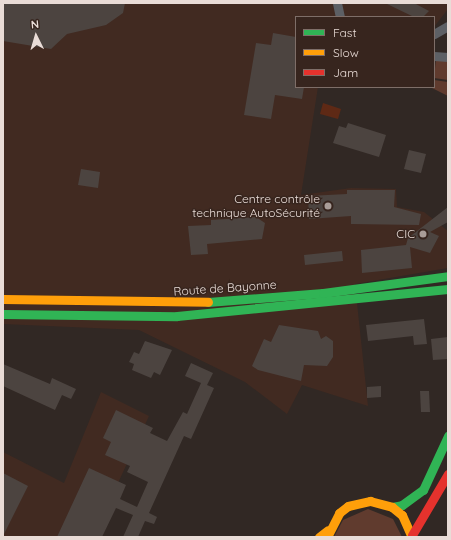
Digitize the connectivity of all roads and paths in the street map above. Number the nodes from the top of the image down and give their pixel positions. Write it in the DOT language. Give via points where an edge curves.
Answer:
graph roads {
  1 [pos="337,3"];
  2 [pos="340,16"];
  3 [pos="448,26"];
  4 [pos="435,33"];
  5 [pos="435,56"];
  6 [pos="448,57"];
  7 [pos="448,276"];
  8 [pos="448,289"];
  9 [pos="3,299"];
  10 [pos="3,314"];
  11 [pos="448,436"];
  12 [pos="448,474"];
  13 [pos="392,507"];
  14 [pos="327,534"];
  15 [pos="412,536"];
  16 [pos="319,537"];
  1 -- 2 [label="street"];
  3 -- 4 [label="street"];
  5 -- 6 [label="street"];
  7 -- 9 [label="main road, Route de Bayonne" via="200,303"];
  8 -- 10 [label="main road, Route de Bayonne" via="190,316 80,317"];
  11 -- 13 [label="main road" via="424,490 402,505"];
  12 -- 15 [label="main road"];
  13 -- 14 [label="main road" via="370,501 359,502 338,513"];
  13 -- 15 [label="main road" via="402,515"];
  14 -- 16 [label="main road"];
}
